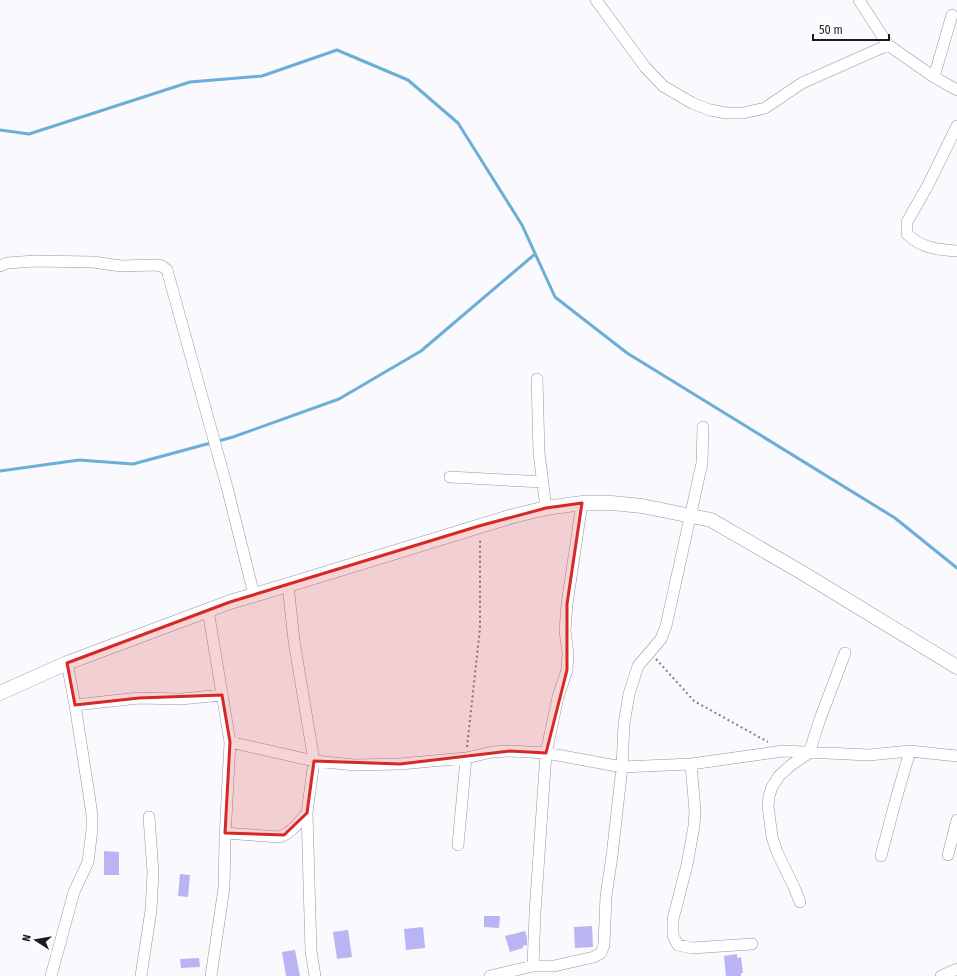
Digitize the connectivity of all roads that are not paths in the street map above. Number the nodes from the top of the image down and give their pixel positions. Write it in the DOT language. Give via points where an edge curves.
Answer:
graph roads {
  1 [pos="596,0"];
  2 [pos="859,0"];
  3 [pos="952,16"];
  4 [pos="888,45"];
  5 [pos="934,77"];
  6 [pos="957,90"];
  7 [pos="957,126"];
  8 [pos="957,251"];
  9 [pos="0,266"];
  10 [pos="537,379"];
  11 [pos="704,427"];
  12 [pos="450,477"];
  13 [pos="543,482"];
  14 [pos="582,503"];
  15 [pos="546,508"];
  16 [pos="691,515"];
  17 [pos="288,585"];
  18 [pos="254,595"];
  19 [pos="208,610"];
  20 [pos="845,653"];
  21 [pos="67,663"];
  22 [pos="957,668"];
  23 [pos="0,693"];
  24 [pos="222,695"];
  25 [pos="75,705"];
  26 [pos="230,742"];
  27 [pos="910,751"];
  28 [pos="546,753"];
  29 [pos="809,753"];
  30 [pos="957,756"];
  31 [pos="466,758"];
  32 [pos="314,761"];
  33 [pos="691,764"];
  34 [pos="622,767"];
  35 [pos="307,813"];
  36 [pos="149,818"];
  37 [pos="957,820"];
  38 [pos="225,833"];
  39 [pos="458,845"];
  40 [pos="948,855"];
  41 [pos="881,856"];
  42 [pos="800,902"];
  43 [pos="752,944"];
  44 [pos="533,966"];
  45 [pos="957,969"];
  46 [pos="555,971"];
  47 [pos="51,976"];
  48 [pos="141,976"];
  49 [pos="212,976"];
  50 [pos="315,976"];
  51 [pos="490,976"];
  52 [pos="941,976"];
  1 -- 4 [label="street" via="645,67 663,86 692,103 720,112 743,113 765,108 802,83"];
  2 -- 4 [label="street"];
  3 -- 5 [label="street"];
  4 -- 5 [label="street"];
  5 -- 6 [label="street"];
  7 -- 8 [label="street" via="907,222 907,234 915,241 937,250"];
  9 -- 18 [label="street" via="7,263 53,260 121,266 157,265 167,270 227,486"];
  10 -- 13 [label="street" via="539,453"];
  11 -- 16 [label="street" via="702,463"];
  12 -- 13 [label="street"];
  13 -- 15 [label="street"];
  14 -- 15 [label="street"];
  14 -- 16 [label="street" via="642,506"];
  14 -- 28 [label="street" via="567,604 567,670 558,697"];
  15 -- 17 [label="street"];
  16 -- 22 [label="street" via="711,520"];
  16 -- 34 [label="street" via="666,626 661,638 638,666 629,694 624,724"];
  17 -- 18 [label="street"];
  17 -- 32 [label="street" via="294,641"];
  18 -- 19 [label="street"];
  19 -- 21 [label="street"];
  19 -- 24 [label="street"];
  20 -- 29 [label="street"];
  21 -- 23 [label="street"];
  21 -- 25 [label="street"];
  24 -- 25 [label="street" via="181,699 139,698"];
  24 -- 26 [label="street"];
  25 -- 47 [label="street" via="92,815 90,845 88,862 74,892"];
  26 -- 32 [label="street"];
  26 -- 38 [label="street"];
  27 -- 29 [label="street" via="869,755"];
  27 -- 30 [label="street"];
  27 -- 41 [label="street"];
  28 -- 31 [label="street" via="510,750"];
  28 -- 34 [label="street"];
  28 -- 44 [label="street"];
  29 -- 33 [label="street" via="783,750"];
  29 -- 42 [label="street" via="779,776 772,787 768,806 772,837 777,852"];
  31 -- 32 [label="street" via="355,765"];
  31 -- 39 [label="street"];
  32 -- 35 [label="street"];
  33 -- 34 [label="street"];
  33 -- 43 [label="street" via="694,826 673,919 673,936 678,945 692,948"];
  34 -- 46 [label="street" via="606,896 604,945 601,953 594,957"];
  35 -- 38 [label="street" via="290,831 279,837"];
  35 -- 50 [label="street" via="310,946"];
  36 -- 48 [label="street" via="153,873 151,910"];
  37 -- 40 [label="street"];
  38 -- 49 [label="street" via="223,898"];
  44 -- 46 [label="street"];
  44 -- 51 [label="street"];
  45 -- 52 [label="street"];
}
